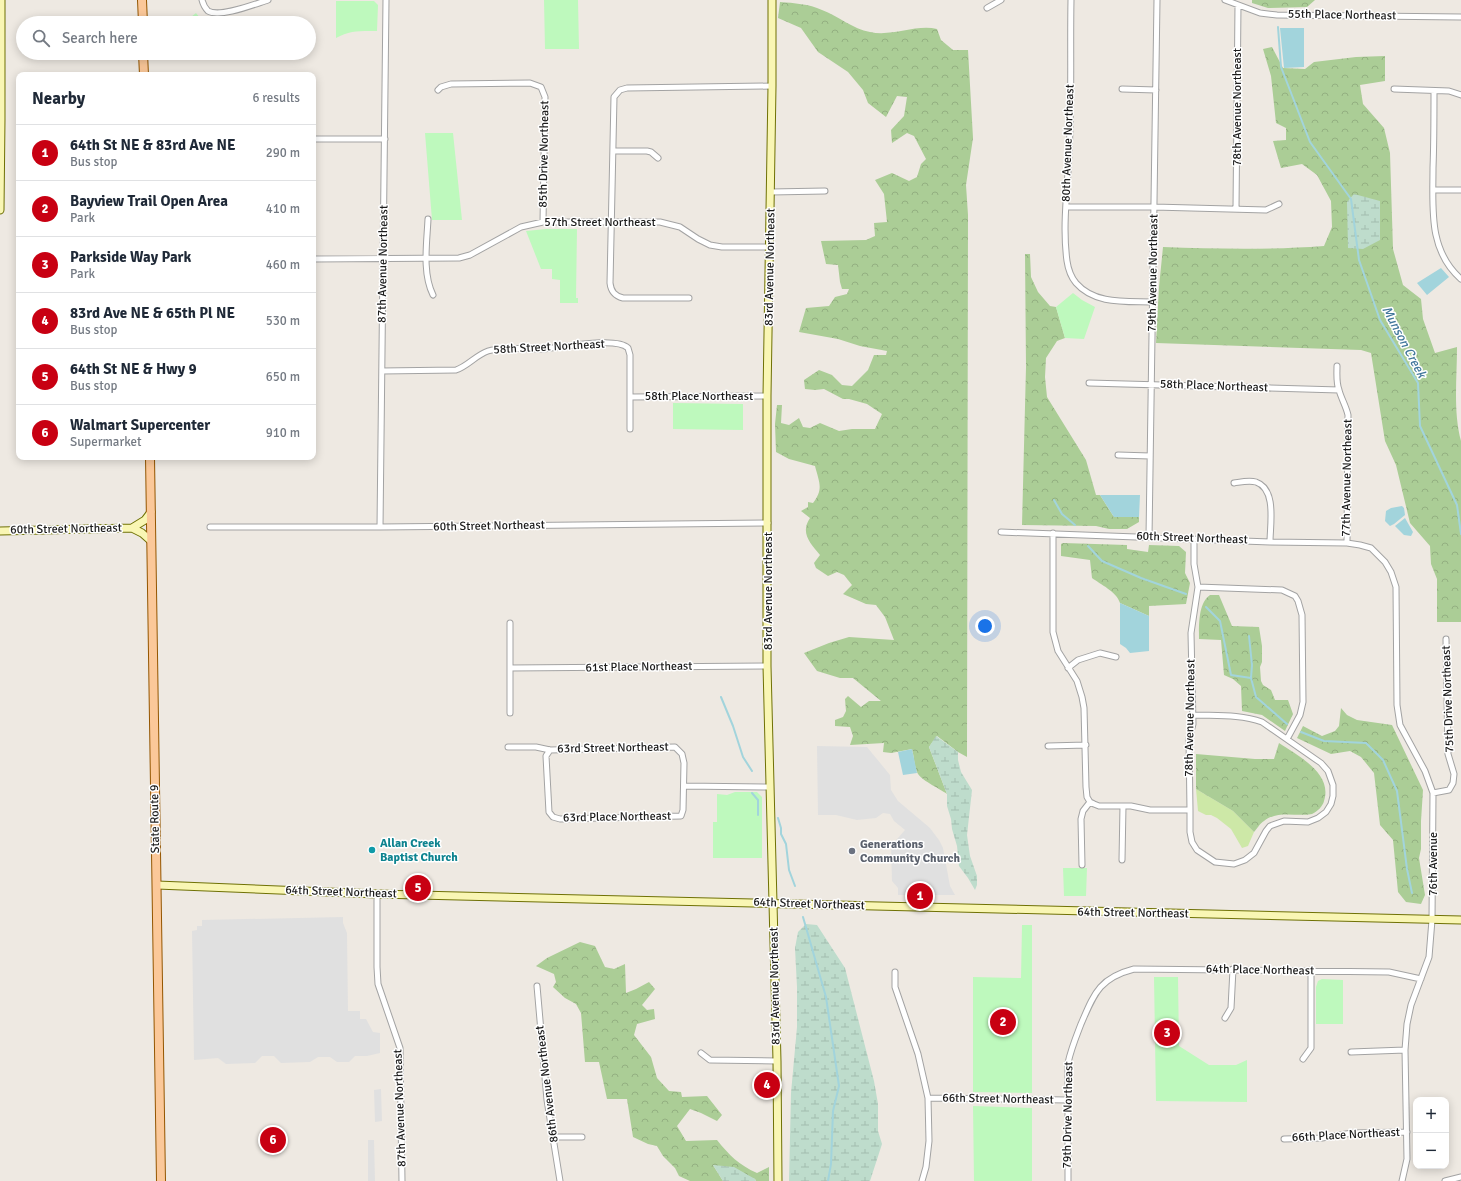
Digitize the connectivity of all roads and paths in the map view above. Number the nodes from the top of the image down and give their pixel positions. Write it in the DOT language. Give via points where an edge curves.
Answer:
graph roads {
  1 [pos="1,0"];
  2 [pos="142,0"];
  3 [pos="202,0"];
  4 [pos="268,0"];
  5 [pos="386,0"];
  6 [pos="772,0"];
  7 [pos="1001,0"];
  8 [pos="1071,0"];
  9 [pos="1157,0"];
  10 [pos="1225,0"];
  11 [pos="1238,5"];
  12 [pos="987,8"];
  13 [pos="143,16"];
  14 [pos="1461,17"];
  15 [pos="143,60"];
  16 [pos="144,72"];
  17 [pos="772,86"];
  18 [pos="1122,89"];
  19 [pos="1394,89"];
  20 [pos="438,90"];
  21 [pos="1156,90"];
  22 [pos="1434,91"];
  23 [pos="1461,95"];
  24 [pos="316,139"];
  25 [pos="385,139"];
  26 [pos="612,151"];
  27 [pos="658,158"];
  28 [pos="1433,190"];
  29 [pos="1461,190"];
  30 [pos="771,192"];
  31 [pos="825,192"];
  32 [pos="1279,204"];
  33 [pos="1066,206"];
  34 [pos="1154,207"];
  35 [pos="1236,208"];
  36 [pos="0,210"];
  37 [pos="428,218"];
  38 [pos="543,222"];
  39 [pos="612,222"];
  40 [pos="770,247"];
  41 [pos="316,259"];
  42 [pos="384,259"];
  43 [pos="427,259"];
  44 [pos="1461,280"];
  45 [pos="434,295"];
  46 [pos="689,298"];
  47 [pos="1153,302"];
  48 [pos="1337,366"];
  49 [pos="382,371"];
  50 [pos="1089,383"];
  51 [pos="1151,384"];
  52 [pos="1339,390"];
  53 [pos="767,396"];
  54 [pos="630,397"];
  55 [pos="630,429"];
  56 [pos="1118,455"];
  57 [pos="1150,456"];
  58 [pos="150,460"];
  59 [pos="1234,483"];
  60 [pos="151,512"];
  61 [pos="768,523"];
  62 [pos="210,527"];
  63 [pos="380,527"];
  64 [pos="132,528"];
  65 [pos="0,531"];
  66 [pos="1001,532"];
  67 [pos="1053,533"];
  68 [pos="1149,537"];
  69 [pos="1194,538"];
  70 [pos="151,541"];
  71 [pos="1270,542"];
  72 [pos="1347,543"];
  73 [pos="1379,556"];
  74 [pos="1198,587"];
  75 [pos="510,623"];
  76 [pos="1446,639"];
  77 [pos="1116,657"];
  78 [pos="767,666"];
  79 [pos="510,668"];
  80 [pos="1068,668"];
  81 [pos="510,713"];
  82 [pos="1193,715"];
  83 [pos="1287,739"];
  84 [pos="1086,745"];
  85 [pos="1048,746"];
  86 [pos="508,747"];
  87 [pos="550,750"];
  88 [pos="684,786"];
  89 [pos="770,787"];
  90 [pos="1433,794"];
  91 [pos="1090,802"];
  92 [pos="1122,806"];
  93 [pos="1190,810"];
  94 [pos="1122,860"];
  95 [pos="1082,865"];
  96 [pos="157,885"];
  97 [pos="377,894"];
  98 [pos="773,903"];
  99 [pos="1432,920"];
  100 [pos="1461,920"];
  101 [pos="1233,969"];
  102 [pos="1311,970"];
  103 [pos="895,972"];
  104 [pos="1421,979"];
  105 [pos="1102,984"];
  106 [pos="537,986"];
  107 [pos="1225,1018"];
  108 [pos="1405,1050"];
  109 [pos="1351,1052"];
  110 [pos="701,1053"];
  111 [pos="1303,1059"];
  112 [pos="776,1061"];
  113 [pos="928,1098"];
  114 [pos="1068,1100"];
  115 [pos="1407,1132"];
  116 [pos="553,1137"];
  117 [pos="582,1137"];
  118 [pos="1284,1139"];
  119 [pos="1461,1177"];
  120 [pos="161,1181"];
  121 [pos="402,1181"];
  122 [pos="560,1181"];
  123 [pos="778,1181"];
  124 [pos="922,1181"];
  125 [pos="1068,1181"];
  126 [pos="1402,1181"];
  127 [pos="1445,1181"];
  1 -- 36 [label="street"];
  2 -- 13 [label="main road"];
  3 -- 4 [label="street" via="204,6 212,12 230,11"];
  5 -- 25 [label="street, 87th Avenue Northeast"];
  6 -- 17 [label="street, 83rd Avenue Northeast"];
  7 -- 12 [label="street"];
  8 -- 33 [label="street, 80th Avenue Northeast" via="1070,145"];
  9 -- 21 [label="street, 79th Avenue Northeast"];
  10 -- 11 [label="street, 55th Place Northeast"];
  11 -- 14 [label="street, 55th Place Northeast" via="1260,13 1277,15"];
  11 -- 35 [label="street, 78th Avenue Northeast"];
  15 -- 16 [label="main road"];
  17 -- 26 [label="street" via="623,89 615,95 613,102"];
  17 -- 30 [label="street, 83rd Avenue Northeast"];
  18 -- 21 [label="street"];
  19 -- 22 [label="street"];
  20 -- 38 [label="street, 85th Drive Northeast" via="451,84 530,83 541,87 545,97"];
  21 -- 34 [label="street, 79th Avenue Northeast"];
  22 -- 23 [label="street" via="1449,91"];
  22 -- 28 [label="street"];
  24 -- 25 [label="street"];
  25 -- 42 [label="street, 87th Avenue Northeast"];
  26 -- 27 [label="street" via="646,151"];
  26 -- 39 [label="street"];
  28 -- 29 [label="street"];
  28 -- 44 [label="street" via="1436,240 1452,272"];
  30 -- 31 [label="street"];
  30 -- 40 [label="street, 83rd Avenue Northeast"];
  32 -- 35 [label="street" via="1266,210"];
  33 -- 34 [label="street"];
  33 -- 47 [label="street, 80th Avenue Northeast" via="1066,259 1077,283 1088,292 1106,300"];
  34 -- 35 [label="street"];
  34 -- 47 [label="street, 79th Avenue Northeast"];
  37 -- 43 [label="street"];
  38 -- 39 [label="street, 57th Street Northeast"];
  38 -- 43 [label="street, 57th Street Northeast" via="521,228 464,257"];
  39 -- 40 [label="street, 57th Street Northeast" via="668,223 680,227 710,245"];
  39 -- 46 [label="street" via="610,283 614,294 623,298"];
  40 -- 53 [label="street, 83rd Avenue Northeast"];
  41 -- 42 [label="street, 57th Street Northeast"];
  42 -- 43 [label="street, 57th Street Northeast"];
  42 -- 49 [label="street, 87th Avenue Northeast"];
  43 -- 45 [label="street" via="426,276"];
  47 -- 51 [label="street, 79th Avenue Northeast"];
  48 -- 52 [label="street, 77th Avenue Northeast"];
  49 -- 54 [label="street, 58th Street Northeast" via="456,370 483,353 494,350 617,344 628,348 630,355"];
  49 -- 63 [label="street, 87th Avenue Northeast"];
  50 -- 51 [label="street, 58th Place Northeast"];
  51 -- 52 [label="street, 58th Place Northeast"];
  51 -- 57 [label="street, 79th Avenue Northeast"];
  52 -- 72 [label="street, 77th Avenue Northeast" via="1348,415"];
  53 -- 54 [label="street, 58th Place Northeast"];
  53 -- 61 [label="street, 83rd Avenue Northeast"];
  54 -- 55 [label="street"];
  56 -- 57 [label="street"];
  57 -- 68 [label="street, 79th Avenue Northeast"];
  58 -- 60 [label="main road, State Route 9"];
  59 -- 71 [label="street" via="1256,482 1266,489 1270,496"];
  60 -- 64 [label="street" via="145,520"];
  60 -- 70 [label="main road, State Route 9"];
  61 -- 63 [label="street, 60th Street Northeast"];
  61 -- 78 [label="street, 83rd Avenue Northeast"];
  62 -- 63 [label="street, 60th Street Northeast"];
  64 -- 65 [label="street, 60th Street Northeast"];
  64 -- 70 [label="street, 60th Street Northeast"];
  66 -- 67 [label="street, 60th Street Northeast"];
  67 -- 68 [label="street, 60th Street Northeast"];
  67 -- 80 [label="street" via="1053,632 1058,651"];
  68 -- 69 [label="street, 60th Street Northeast"];
  69 -- 71 [label="street, 60th Street Northeast"];
  69 -- 74 [label="street, 78th Avenue Northeast" via="1194,564"];
  70 -- 96 [label="main road, State Route 9"];
  71 -- 72 [label="street, 60th Street Northeast"];
  72 -- 73 [label="street, 60th Street Northeast" via="1371,548"];
  73 -- 90 [label="street, 76th Avenue" via="1391,572 1396,587 1398,718 1429,780"];
  74 -- 82 [label="street, 78th Avenue Northeast" via="1191,633"];
  74 -- 83 [label="street" via="1273,589 1290,592 1298,601 1302,615 1304,693 1300,715"];
  75 -- 79 [label="street"];
  76 -- 90 [label="street, 75th Drive Northeast" via="1448,754 1454,774 1453,784 1449,790"];
  77 -- 80 [label="street" via="1094,655 1078,660"];
  78 -- 79 [label="street, 61st Place Northeast"];
  78 -- 89 [label="street, 83rd Avenue Northeast"];
  79 -- 81 [label="street"];
  80 -- 84 [label="street" via="1077,681 1082,697"];
  82 -- 83 [label="street" via="1251,718 1262,722"];
  82 -- 93 [label="street, 78th Avenue Northeast" via="1189,739"];
  83 -- 93 [label="street, 78th Avenue Northeast" via="1328,771 1333,785 1333,796 1326,812 1318,818 1308,822 1284,821 1270,826 1254,853 1234,864 1215,862 1197,850 1190,832"];
  84 -- 85 [label="street"];
  84 -- 91 [label="street" via="1086,787"];
  86 -- 87 [label="street" via="536,746"];
  87 -- 88 [label="street, 63rd Street Northeast" via="675,747 682,754 684,762"];
  87 -- 88 [label="street, 63rd Place Northeast" via="546,756 549,812 553,817 560,819 681,816"];
  88 -- 89 [label="street"];
  89 -- 98 [label="street, 83rd Avenue Northeast"];
  90 -- 99 [label="street, 76th Avenue"];
  91 -- 92 [label="street" via="1099,806"];
  91 -- 95 [label="street" via="1081,819"];
  92 -- 93 [label="street" via="1150,810"];
  92 -- 94 [label="street"];
  96 -- 97 [label="street, 64th Street Northeast"];
  96 -- 120 [label="main road, State Route 9"];
  97 -- 98 [label="street, 64th Street Northeast"];
  97 -- 121 [label="street, 87th Avenue Northeast" via="378,984 400,1048"];
  98 -- 99 [label="street, 64th Street Northeast"];
  98 -- 112 [label="street, 83rd Avenue Northeast"];
  99 -- 100 [label="street, 64th Street Northeast"];
  99 -- 104 [label="street, 76th Avenue" via="1429,957"];
  101 -- 102 [label="street, 64th Place Northeast"];
  101 -- 105 [label="street, 64th Place Northeast" via="1134,969 1122,972"];
  101 -- 107 [label="street" via="1231,1008"];
  102 -- 104 [label="street, 64th Place Northeast" via="1389,972"];
  102 -- 111 [label="street" via="1311,1048"];
  103 -- 113 [label="street" via="895,987 918,1054"];
  104 -- 108 [label="street, 76th Avenue" via="1410,1006"];
  105 -- 114 [label="street, 79th Drive Northeast" via="1091,1000 1071,1049 1068,1062"];
  106 -- 116 [label="street, 86th Avenue Northeast" via="547,1100"];
  108 -- 109 [label="street"];
  108 -- 115 [label="street, 76th Avenue"];
  110 -- 112 [label="street" via="710,1060"];
  112 -- 123 [label="street, 83rd Avenue Northeast"];
  113 -- 114 [label="street, 66th Street Northeast"];
  113 -- 124 [label="street" via="929,1140"];
  114 -- 125 [label="street, 79th Drive Northeast"];
  115 -- 118 [label="street, 66th Place Northeast" via="1352,1133 1322,1138"];
  115 -- 126 [label="street, 76th Avenue" via="1407,1159"];
  116 -- 117 [label="street"];
  116 -- 122 [label="street, 86th Avenue Northeast"];
  119 -- 127 [label="street"];
}
